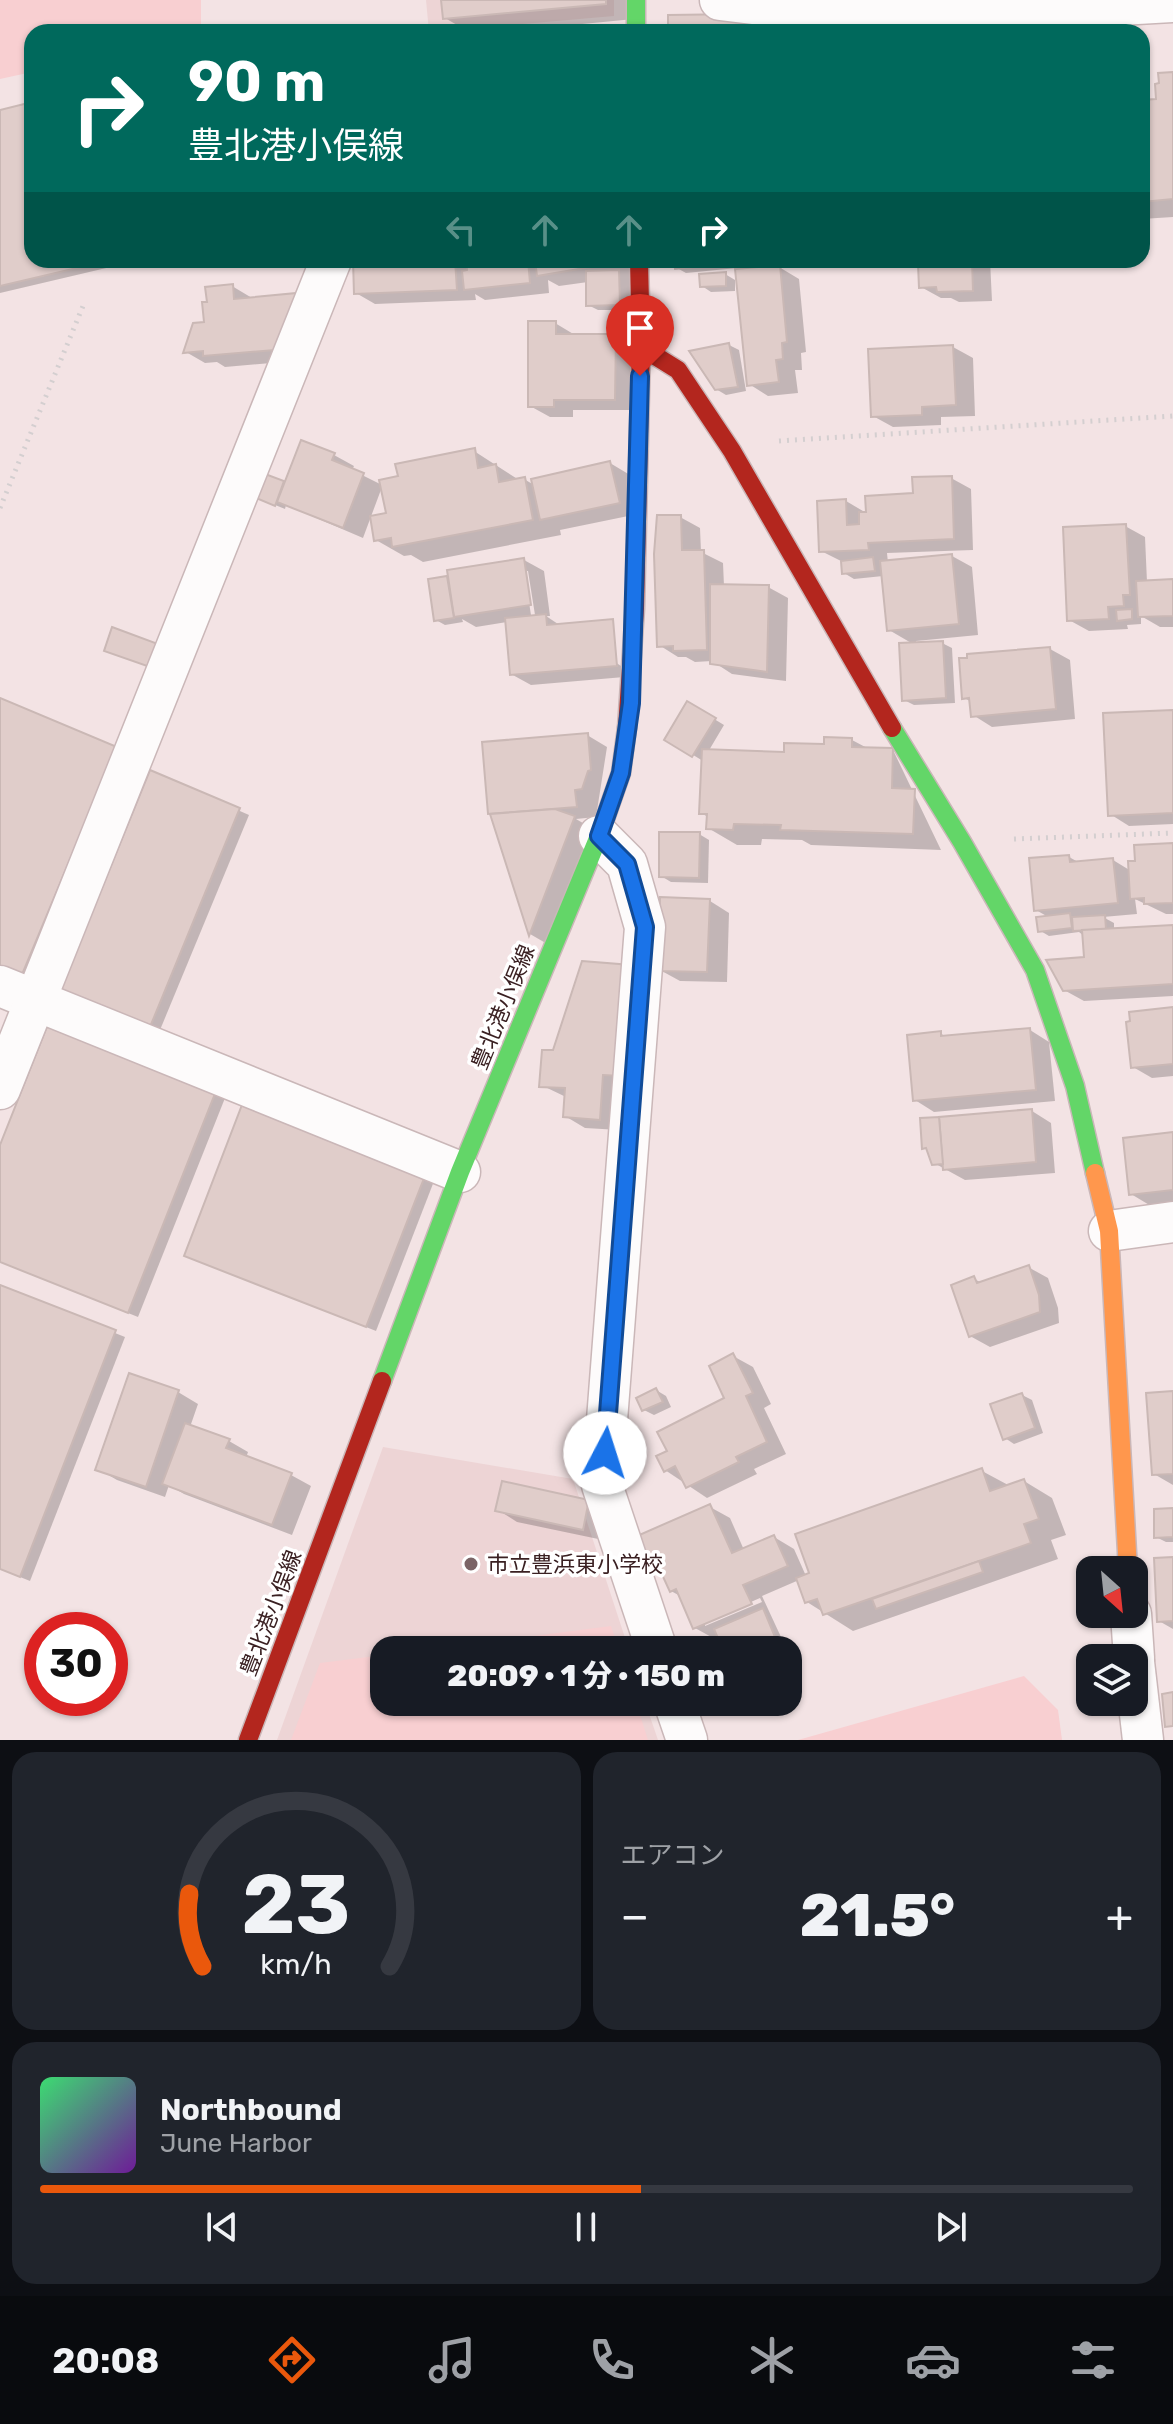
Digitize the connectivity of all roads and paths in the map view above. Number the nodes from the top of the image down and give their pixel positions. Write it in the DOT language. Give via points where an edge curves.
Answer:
graph roads {
  1 [pos="636,0"];
  2 [pos="720,0"];
  3 [pos="1173,2"];
  4 [pos="636,24"];
  5 [pos="328,268"];
  6 [pos="639,268"];
  7 [pos="83,306"];
  8 [pos="641,347"];
  9 [pos="1173,416"];
  10 [pos="732,451"];
  11 [pos="0,508"];
  12 [pos="1173,833"];
  13 [pos="599,836"];
  14 [pos="962,842"];
  15 [pos="18,993"];
  16 [pos="0,1089"];
  17 [pos="460,1172"];
  18 [pos="1173,1222"];
  19 [pos="1109,1231"];
  20 [pos="1127,1556"];
  21 [pos="652,1636"];
  22 [pos="679,1716"];
  23 [pos="1140,1716"];
  24 [pos="248,1740"];
  25 [pos="687,1740"];
  26 [pos="1143,1740"];
  1 -- 4 [label="main road"];
  2 -- 3 [label="street" via="877,19"];
  5 -- 15 [label="street"];
  6 -- 8 [label="main road, 豊北港小俣線"];
  7 -- 11 [label="path"];
  8 -- 10 [label="main road" via="678,370"];
  8 -- 13 [label="main road, 豊北港小俣線" via="631,703 621,773"];
  9 -- 10 [label="path" via="754,442"];
  10 -- 14 [label="main road"];
  12 -- 14 [label="path"];
  13 -- 17 [label="main road, 豊北港小俣線"];
  13 -- 21 [label="street" via="627,864 645,927 602,1485"];
  14 -- 19 [label="main road" via="1035,970 1075,1086"];
  15 -- 16 [label="street"];
  15 -- 17 [label="street"];
  17 -- 24 [label="main road, 豊北港小俣線"];
  18 -- 19 [label="street"];
  19 -- 20 [label="main road"];
  22 -- 25 [label="street"];
  23 -- 26 [label="street"];
}
